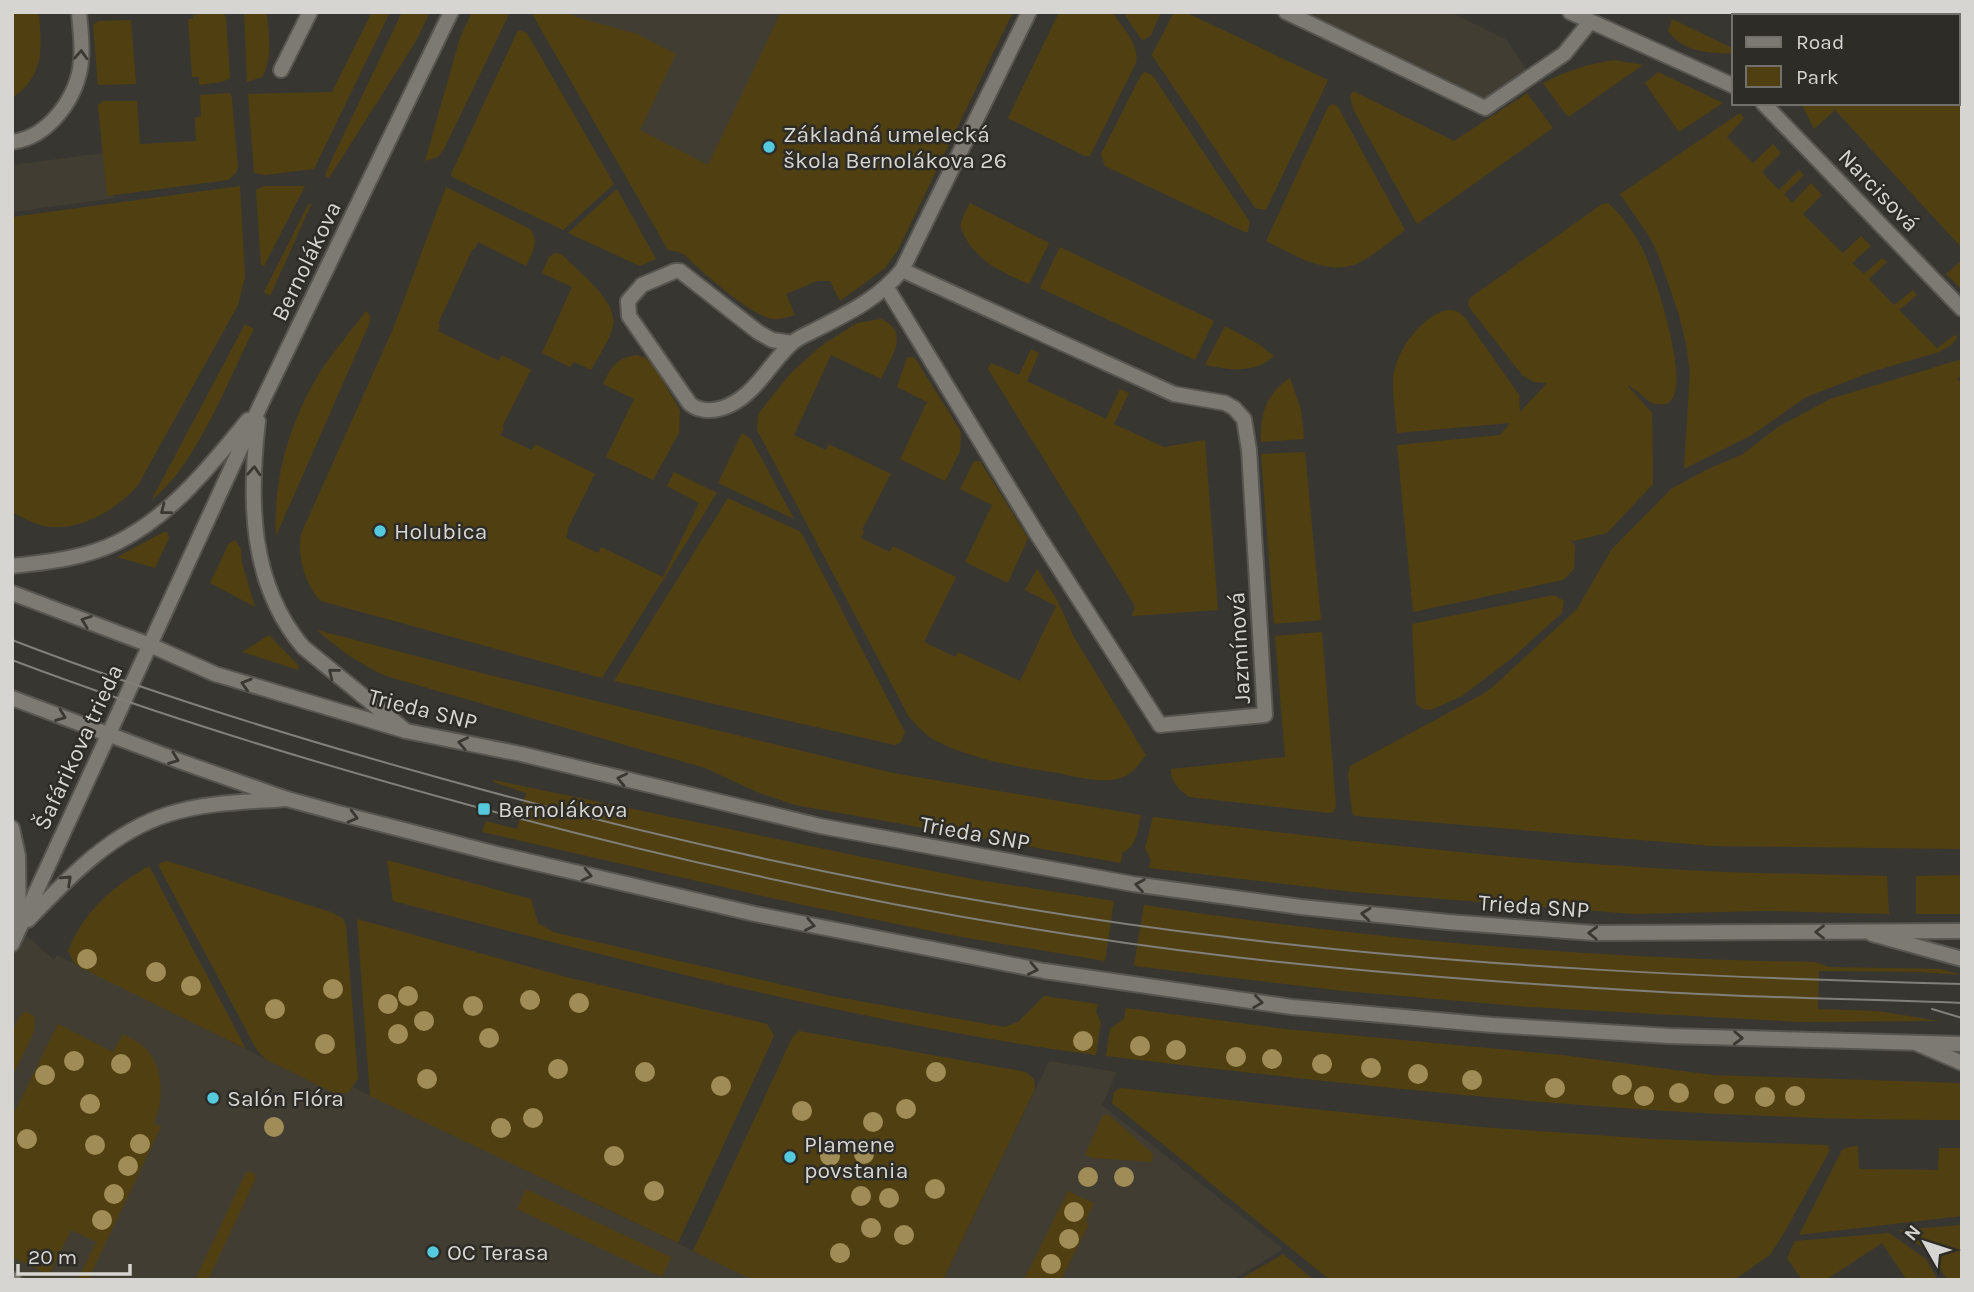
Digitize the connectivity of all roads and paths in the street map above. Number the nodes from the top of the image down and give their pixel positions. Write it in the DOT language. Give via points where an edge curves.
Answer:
graph roads {
  1 [pos="79,12"];
  2 [pos="310,12"];
  3 [pos="451,12"];
  4 [pos="1029,12"];
  5 [pos="1286,12"];
  6 [pos="1570,12"];
  7 [pos="1590,22"];
  8 [pos="281,70"];
  9 [pos="1732,85"];
  10 [pos="1765,105"];
  11 [pos="12,142"];
  12 [pos="902,270"];
  13 [pos="887,288"];
  14 [pos="1962,309"];
  15 [pos="792,343"];
  16 [pos="260,405"];
  17 [pos="12,566"];
  18 [pos="12,593"];
  19 [pos="150,645"];
  20 [pos="12,698"];
  21 [pos="406,731"];
  22 [pos="110,735"];
  23 [pos="287,799"];
  24 [pos="12,828"];
  25 [pos="19,929"];
  26 [pos="1862,931"];
  27 [pos="1962,931"];
  28 [pos="12,944"];
  29 [pos="1962,959"];
  30 [pos="1918,1044"];
  31 [pos="1962,1044"];
  32 [pos="1962,1063"];
  11 -- 1 [label="street, one-way" via="44,129 71,96 81,61"];
  2 -- 8 [label="street"];
  3 -- 16 [label="street, Bernolákova"];
  4 -- 12 [label="street"];
  5 -- 7 [label="street" via="1485,108 1564,54"];
  6 -- 7 [label="street"];
  7 -- 9 [label="street"];
  10 -- 14 [label="street, Narcisová"];
  12 -- 13 [label="street"];
  12 -- 13 [label="street, Jazmínová" via="1174,394 1225,403 1244,419 1265,715 1160,725"];
  13 -- 15 [label="street"];
  15 -- 15 [label="street" via="758,332 680,271 642,285 628,301 629,316 696,409 718,410 737,401"];
  16 -- 17 [label="street, one-way" via="182,496 138,530 97,550"];
  16 -- 19 [label="street, Bernolákova"];
  21 -- 16 [label="street, one-way" via="303,647 279,610 254,527"];
  19 -- 18 [label="street, Trieda SNP, one-way"];
  21 -- 19 [label="street, Trieda SNP, one-way" via="215,674"];
  19 -- 22 [label="street, Šafárikova trieda"];
  20 -- 22 [label="street, one-way"];
  26 -- 21 [label="street, Trieda SNP, one-way" via="1594,933 1381,915 1158,888 820,826"];
  22 -- 23 [label="street, one-way"];
  22 -- 25 [label="street, Šafárikova trieda"];
  25 -- 23 [label="street, one-way" via="92,858 131,830 190,809"];
  23 -- 30 [label="street, one-way" via="755,914 1115,983 1292,1007 1492,1025"];
  24 -- 25 [label="street" via="18,856"];
  25 -- 28 [label="street, Šafárikova trieda"];
  26 -- 27 [label="street, Trieda SNP"];
  26 -- 29 [label="street"];
  30 -- 31 [label="street"];
  30 -- 32 [label="street"];
}
